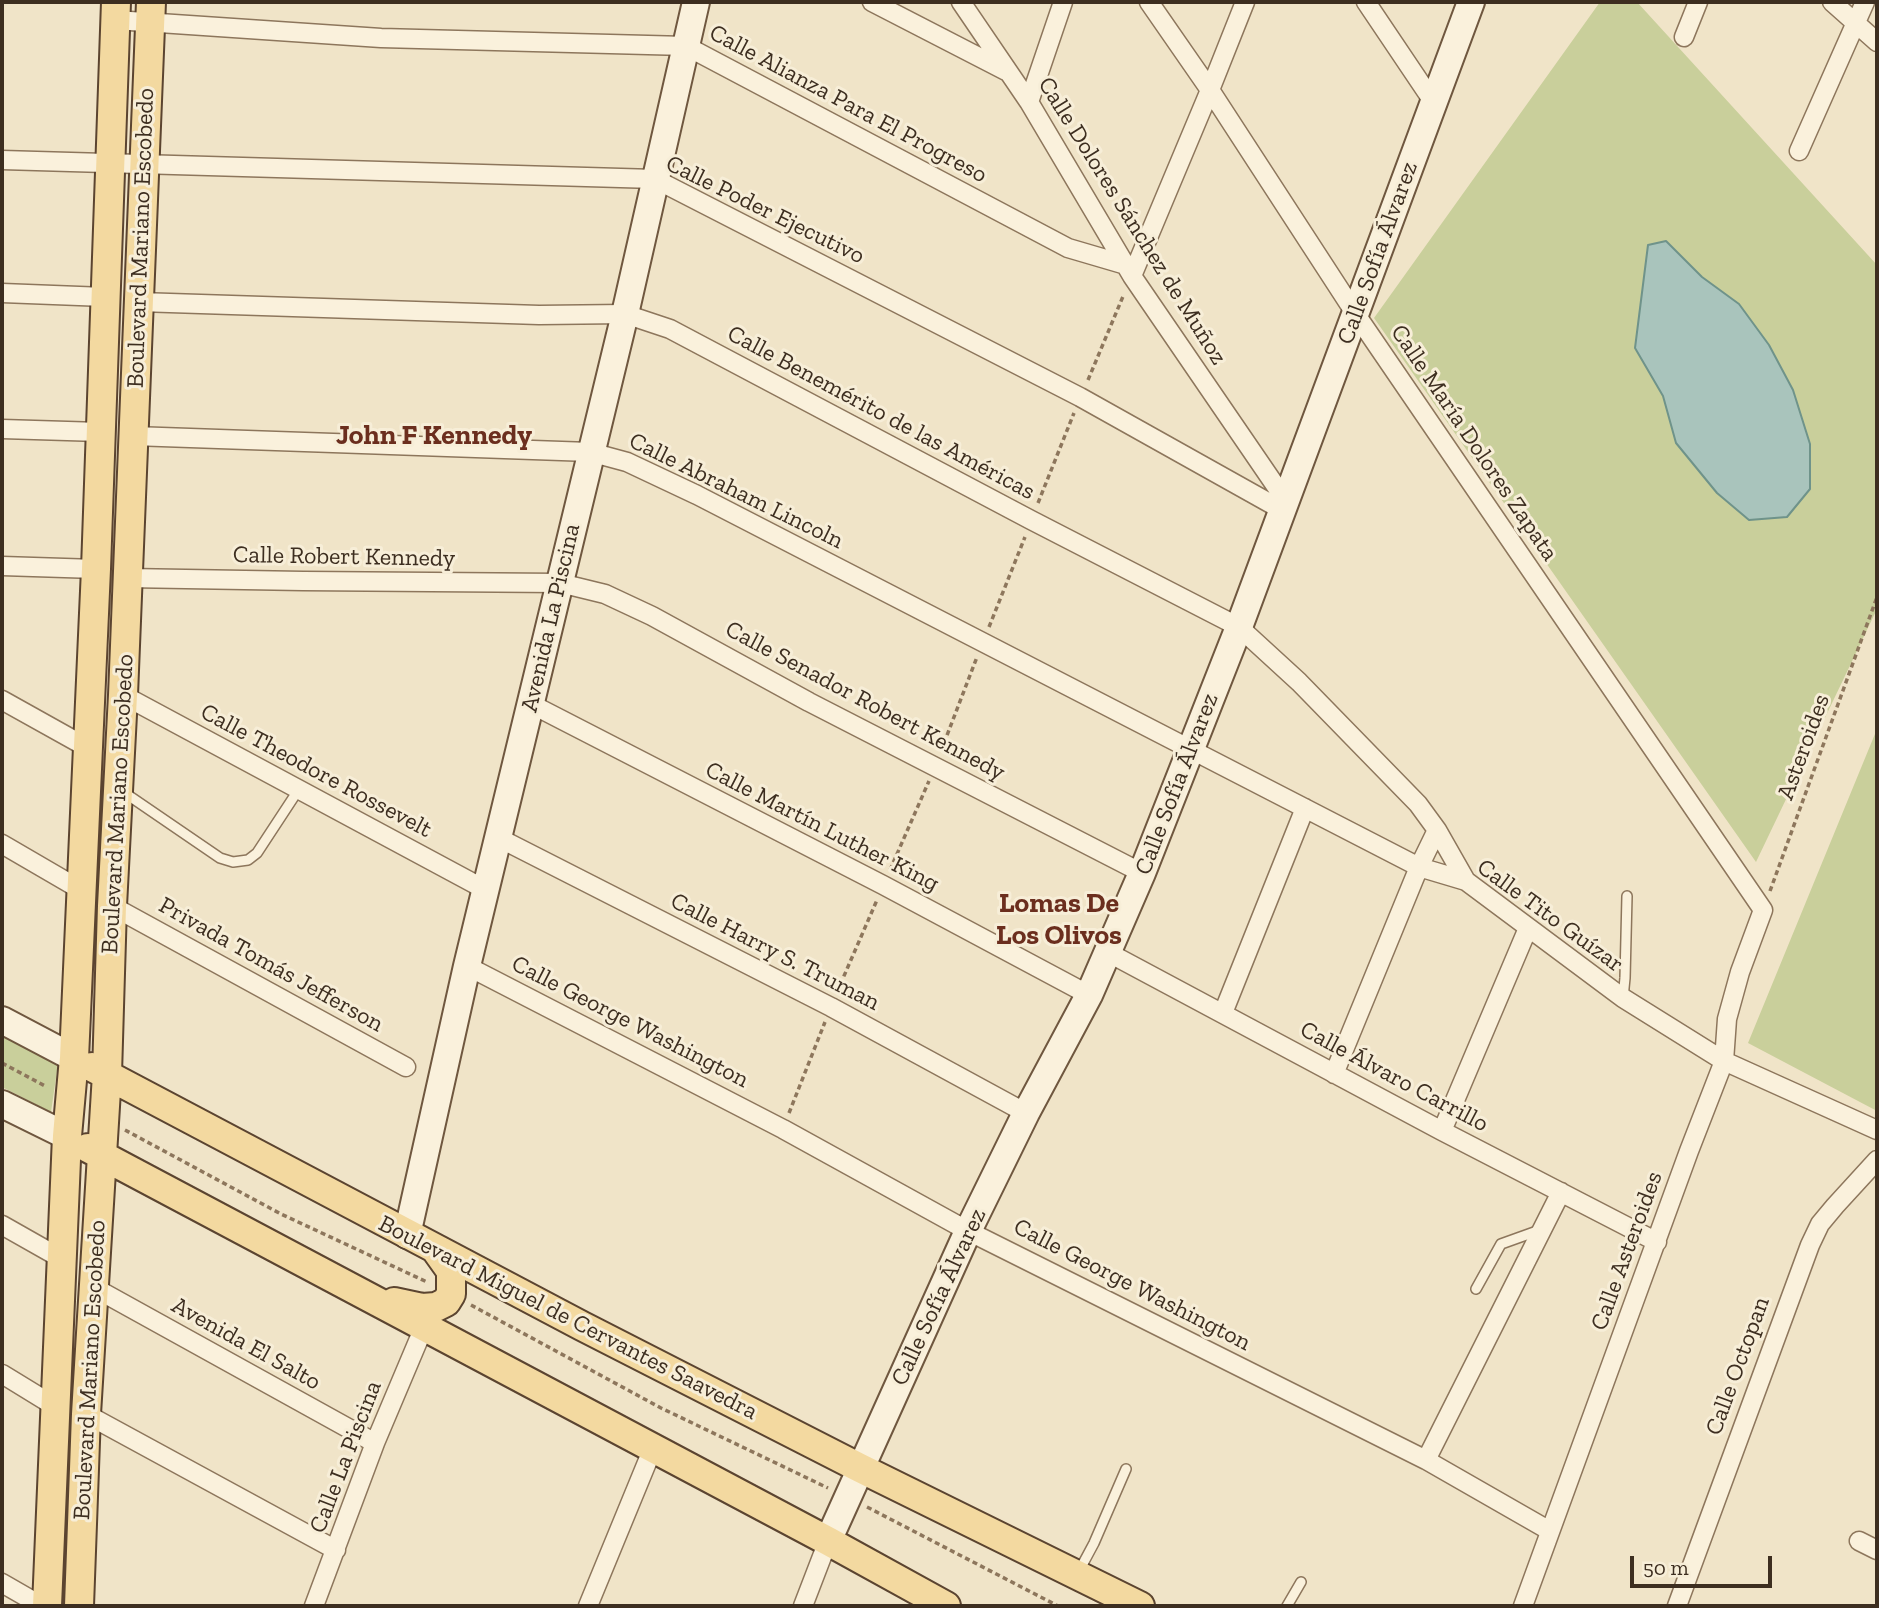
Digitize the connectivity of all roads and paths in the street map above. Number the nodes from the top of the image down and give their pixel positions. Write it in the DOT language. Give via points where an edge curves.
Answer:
graph roads {
  1 [pos="696,2"];
  2 [pos="872,2"];
  3 [pos="961,2"];
  4 [pos="1063,2"];
  5 [pos="1149,2"];
  6 [pos="1245,2"];
  7 [pos="1366,2"];
  8 [pos="1471,2"];
  9 [pos="1698,2"];
  10 [pos="1832,2"];
  11 [pos="1865,2"];
  12 [pos="115,11"];
  13 [pos="150,12"];
  14 [pos="1856,24"];
  15 [pos="1684,37"];
  16 [pos="1877,42"];
  17 [pos="685,46"];
  18 [pos="1009,73"];
  19 [pos="1210,90"];
  20 [pos="1029,102"];
  21 [pos="1434,103"];
  22 [pos="1799,151"];
  23 [pos="2,160"];
  24 [pos="109,163"];
  25 [pos="144,165"];
  26 [pos="655,179"];
  27 [pos="1129,270"];
  28 [pos="2,293"];
  29 [pos="105,297"];
  30 [pos="139,302"];
  31 [pos="1355,313"];
  32 [pos="625,314"];
  33 [pos="1080,397"];
  34 [pos="2,429"];
  35 [pos="100,432"];
  36 [pos="132,436"];
  37 [pos="590,452"];
  38 [pos="1284,505"];
  39 [pos="2,566"];
  40 [pos="96,569"];
  41 [pos="127,578"];
  42 [pos="560,583"];
  43 [pos="1877,597"];
  44 [pos="1239,627"];
  45 [pos="123,695"];
  46 [pos="2,700"];
  47 [pos="531,704"];
  48 [pos="88,748"];
  49 [pos="1190,751"];
  50 [pos="118,788"];
  51 [pos="299,789"];
  52 [pos="1305,808"];
  53 [pos="1437,830"];
  54 [pos="499,838"];
  55 [pos="2,844"];
  56 [pos="1419,867"];
  57 [pos="1143,873"];
  58 [pos="1466,881"];
  59 [pos="81,890"];
  60 [pos="486,890"];
  61 [pos="1627,896"];
  62 [pos="112,906"];
  63 [pos="1763,910"];
  64 [pos="1528,928"];
  65 [pos="1109,953"];
  66 [pos="467,966"];
  67 [pos="1089,995"];
  68 [pos="1623,998"];
  69 [pos="1223,1013"];
  70 [pos="2,1020"];
  71 [pos="74,1058"];
  72 [pos="1724,1061"];
  73 [pos="2,1063"];
  74 [pos="407,1067"];
  75 [pos="107,1074"];
  76 [pos="1335,1074"];
  77 [pos="70,1100"];
  78 [pos="2,1104"];
  79 [pos="1026,1113"];
  80 [pos="104,1118"];
  81 [pos="1877,1130"];
  82 [pos="1442,1131"];
  83 [pos="68,1136"];
  84 [pos="101,1155"];
  85 [pos="1877,1160"];
  86 [pos="1560,1192"];
  87 [pos="2,1225"];
  88 [pos="1542,1230"];
  89 [pos="968,1231"];
  90 [pos="407,1235"];
  91 [pos="1657,1242"];
  92 [pos="436,1250"];
  93 [pos="62,1259"];
  94 [pos="93,1287"];
  95 [pos="1476,1289"];
  96 [pos="452,1294"];
  97 [pos="367,1296"];
  98 [pos="424,1327"];
  99 [pos="2,1374"];
  100 [pos="57,1407"];
  101 [pos="86,1414"];
  102 [pos="375,1443"];
  103 [pos="653,1448"];
  104 [pos="1426,1460"];
  105 [pos="860,1468"];
  106 [pos="1126,1469"];
  107 [pos="846,1497"];
  108 [pos="1550,1531"];
  109 [pos="828,1541"];
  110 [pos="1858,1541"];
  111 [pos="336,1550"];
  112 [pos="1877,1550"];
  113 [pos="1077,1576"];
  114 [pos="1301,1582"];
  115 [pos="2,1583"];
  116 [pos="45,1606"];
  117 [pos="79,1606"];
  118 [pos="314,1606"];
  119 [pos="588,1606"];
  120 [pos="803,1606"];
  121 [pos="946,1606"];
  122 [pos="1058,1606"];
  123 [pos="1140,1606"];
  124 [pos="1287,1606"];
  125 [pos="1522,1606"];
  126 [pos="1677,1606"];
  1 -- 17 [label="street, Avenida La Piscina"];
  2 -- 18 [label="street"];
  3 -- 18 [label="street, Calle Dolores Sánchez de Muñoz"];
  4 -- 20 [label="street"];
  5 -- 19 [label="street, Calle María Dolores Zapata"];
  6 -- 19 [label="street"];
  7 -- 21 [label="street"];
  8 -- 21 [label="street, Calle Sofía Álvarez"];
  9 -- 15 [label="street"];
  10 -- 14 [label="street"];
  11 -- 14 [label="street"];
  12 -- 13 [label="street, Calle Alianza Para El Progreso"];
  12 -- 24 [label="main road, Boulevard Mariano Escobedo"];
  13 -- 17 [label="street, Calle Alianza Para El Progreso" via="381,38"];
  13 -- 25 [label="main road, Boulevard Mariano Escobedo"];
  14 -- 16 [label="street"];
  14 -- 22 [label="street"];
  17 -- 26 [label="street, Avenida La Piscina"];
  17 -- 27 [label="street, Calle Alianza Para El Progreso" via="1068,248"];
  18 -- 20 [label="street, Calle Dolores Sánchez de Muñoz"];
  19 -- 27 [label="street"];
  19 -- 31 [label="street, Calle María Dolores Zapata"];
  20 -- 27 [label="street, Calle Dolores Sánchez de Muñoz"];
  21 -- 31 [label="street, Calle Sofía Álvarez"];
  23 -- 24 [label="street, Calle Poder Ejecutivo"];
  24 -- 25 [label="street, Calle Poder Ejecutivo"];
  24 -- 29 [label="main road, Boulevard Mariano Escobedo"];
  25 -- 26 [label="street, Calle Poder Ejecutivo"];
  25 -- 30 [label="main road, Boulevard Mariano Escobedo"];
  26 -- 32 [label="street, Avenida La Piscina"];
  26 -- 33 [label="street, Calle Poder Ejecutivo"];
  27 -- 33 [label="path"];
  27 -- 38 [label="street, Calle Dolores Sánchez de Muñoz"];
  28 -- 29 [label="street"];
  29 -- 35 [label="main road, Boulevard Mariano Escobedo"];
  30 -- 32 [label="street, Calle Benemérito de las Américas" via="538,316"];
  30 -- 36 [label="main road, Boulevard Mariano Escobedo"];
  31 -- 38 [label="street, Calle Sofía Álvarez"];
  31 -- 63 [label="street, Calle María Dolores Zapata"];
  32 -- 37 [label="street, Avenida La Piscina"];
  32 -- 44 [label="street, Calle Benemérito de las Américas" via="670,329"];
  33 -- 38 [label="street, Calle Poder Ejecutivo"];
  34 -- 35 [label="street"];
  35 -- 40 [label="main road, Boulevard Mariano Escobedo"];
  36 -- 37 [label="street, Calle Abraham Lincoln"];
  36 -- 41 [label="main road, Boulevard Mariano Escobedo"];
  37 -- 42 [label="street, Avenida La Piscina"];
  37 -- 49 [label="street, Calle Abraham Lincoln" via="627,462 697,495"];
  38 -- 44 [label="street, Calle Sofía Álvarez"];
  39 -- 40 [label="street"];
  40 -- 48 [label="main road, Boulevard Mariano Escobedo"];
  41 -- 42 [label="street, Calle Robert Kennedy"];
  41 -- 45 [label="main road, Boulevard Mariano Escobedo"];
  42 -- 47 [label="street, Avenida La Piscina"];
  42 -- 57 [label="street, Calle Senador Robert Kennedy" via="605,594 652,616"];
  43 -- 63 [label="path, Asteroides"];
  44 -- 49 [label="street, Calle Sofía Álvarez"];
  44 -- 53 [label="street, Calle Benemérito de las Américas" via="1308,691 1418,804"];
  45 -- 50 [label="main road, Boulevard Mariano Escobedo"];
  45 -- 51 [label="street, Calle Theodore Rossevelt"];
  46 -- 48 [label="street"];
  47 -- 54 [label="street, Avenida La Piscina"];
  47 -- 67 [label="street, Calle Martín Luther King"];
  48 -- 59 [label="main road, Boulevard Mariano Escobedo"];
  49 -- 52 [label="street, Calle Tito Guízar"];
  49 -- 57 [label="street, Calle Sofía Álvarez"];
  50 -- 51 [label="lane" via="220,858 233,862 257,853"];
  50 -- 62 [label="main road, Boulevard Mariano Escobedo"];
  51 -- 60 [label="street, Calle Theodore Rossevelt"];
  52 -- 56 [label="street, Calle Tito Guízar"];
  52 -- 69 [label="street"];
  53 -- 56 [label="street"];
  53 -- 58 [label="street, Calle Benemérito de las Américas"];
  54 -- 60 [label="street, Avenida La Piscina"];
  54 -- 79 [label="street, Calle Harry S. Truman" via="831,1007"];
  55 -- 59 [label="street"];
  56 -- 58 [label="street, Calle Tito Guízar"];
  56 -- 76 [label="street"];
  57 -- 65 [label="street, Calle Sofía Álvarez"];
  58 -- 64 [label="street, Calle Tito Guízar"];
  59 -- 71 [label="main road, Boulevard Mariano Escobedo"];
  60 -- 66 [label="street, Avenida La Piscina"];
  61 -- 68 [label="lane"];
  62 -- 74 [label="street, Privada Tomás Jefferson"];
  62 -- 75 [label="main road, Boulevard Mariano Escobedo"];
  63 -- 72 [label="street, Calle Asteroides" via="1727,1019"];
  64 -- 68 [label="street, Calle Tito Guízar"];
  64 -- 82 [label="street"];
  65 -- 67 [label="street, Calle Sofía Álvarez"];
  65 -- 69 [label="street, Calle Álvaro Carrillo"];
  66 -- 89 [label="street, Calle George Washington" via="783,1129"];
  66 -- 90 [label="street, Avenida La Piscina"];
  67 -- 79 [label="street, Calle Sofía Álvarez"];
  68 -- 72 [label="street, Calle Tito Guízar"];
  69 -- 76 [label="street, Calle Álvaro Carrillo"];
  70 -- 71 [label="street, Boulevard Miguel de Cervantes Saavedra"];
  71 -- 75 [label="main road, Boulevard Miguel de Cervantes Saavedra"];
  71 -- 77 [label="main road, Boulevard Mariano Escobedo"];
  72 -- 81 [label="street, Calle Tito Guízar"];
  72 -- 91 [label="street, Calle Asteroides"];
  73 -- 77 [label="path"];
  75 -- 80 [label="main road, Boulevard Mariano Escobedo"];
  75 -- 90 [label="main road, Boulevard Miguel de Cervantes Saavedra"];
  76 -- 82 [label="street, Calle Álvaro Carrillo"];
  77 -- 83 [label="main road, Boulevard Mariano Escobedo"];
  78 -- 83 [label="street"];
  79 -- 89 [label="street, Calle Sofía Álvarez"];
  80 -- 84 [label="main road, Boulevard Mariano Escobedo"];
  80 -- 96 [label="path" via="281,1214"];
  82 -- 86 [label="street, Calle Álvaro Carrillo"];
  83 -- 84 [label="main road"];
  83 -- 93 [label="main road, Boulevard Mariano Escobedo"];
  84 -- 94 [label="main road, Boulevard Mariano Escobedo"];
  84 -- 97 [label="main road"];
  85 -- 126 [label="street, Calle Octopan" via="1820,1224 1810,1245"];
  86 -- 88 [label="street"];
  86 -- 91 [label="street, Calle Álvaro Carrillo"];
  87 -- 93 [label="street"];
  88 -- 95 [label="lane" via="1502,1244"];
  88 -- 104 [label="street"];
  89 -- 104 [label="street, Calle George Washington"];
  89 -- 105 [label="street, Calle Sofía Álvarez"];
  90 -- 92 [label="main road, Boulevard Miguel de Cervantes Saavedra"];
  91 -- 108 [label="street, Calle Asteroides"];
  92 -- 96 [label="main road" via="451,1270"];
  92 -- 105 [label="main road, Boulevard Miguel de Cervantes Saavedra"];
  93 -- 100 [label="main road, Boulevard Mariano Escobedo"];
  94 -- 101 [label="main road, Boulevard Mariano Escobedo"];
  94 -- 102 [label="street, Avenida El Salto"];
  96 -- 97 [label="main road" via="436,1307 422,1308"];
  96 -- 107 [label="path" via="661,1408"];
  97 -- 98 [label="main road"];
  98 -- 102 [label="street, Calle La Piscina"];
  98 -- 103 [label="main road"];
  99 -- 100 [label="street"];
  100 -- 116 [label="main road, Boulevard Mariano Escobedo"];
  101 -- 111 [label="street"];
  101 -- 117 [label="main road, Boulevard Mariano Escobedo"];
  102 -- 111 [label="street, Calle La Piscina"];
  103 -- 109 [label="main road"];
  103 -- 119 [label="street"];
  104 -- 108 [label="street, Calle George Washington"];
  105 -- 107 [label="street, Calle Sofía Álvarez"];
  105 -- 113 [label="main road, Boulevard Miguel de Cervantes Saavedra"];
  106 -- 113 [label="lane"];
  107 -- 109 [label="street, Calle Sofía Álvarez"];
  107 -- 122 [label="path"];
  108 -- 125 [label="street, Calle Asteroides"];
  109 -- 120 [label="street"];
  109 -- 121 [label="main road"];
  110 -- 112 [label="street"];
  111 -- 118 [label="street, Calle La Piscina"];
  113 -- 123 [label="main road, Boulevard Miguel de Cervantes Saavedra"];
  114 -- 124 [label="lane"];
  115 -- 116 [label="street"];
}
